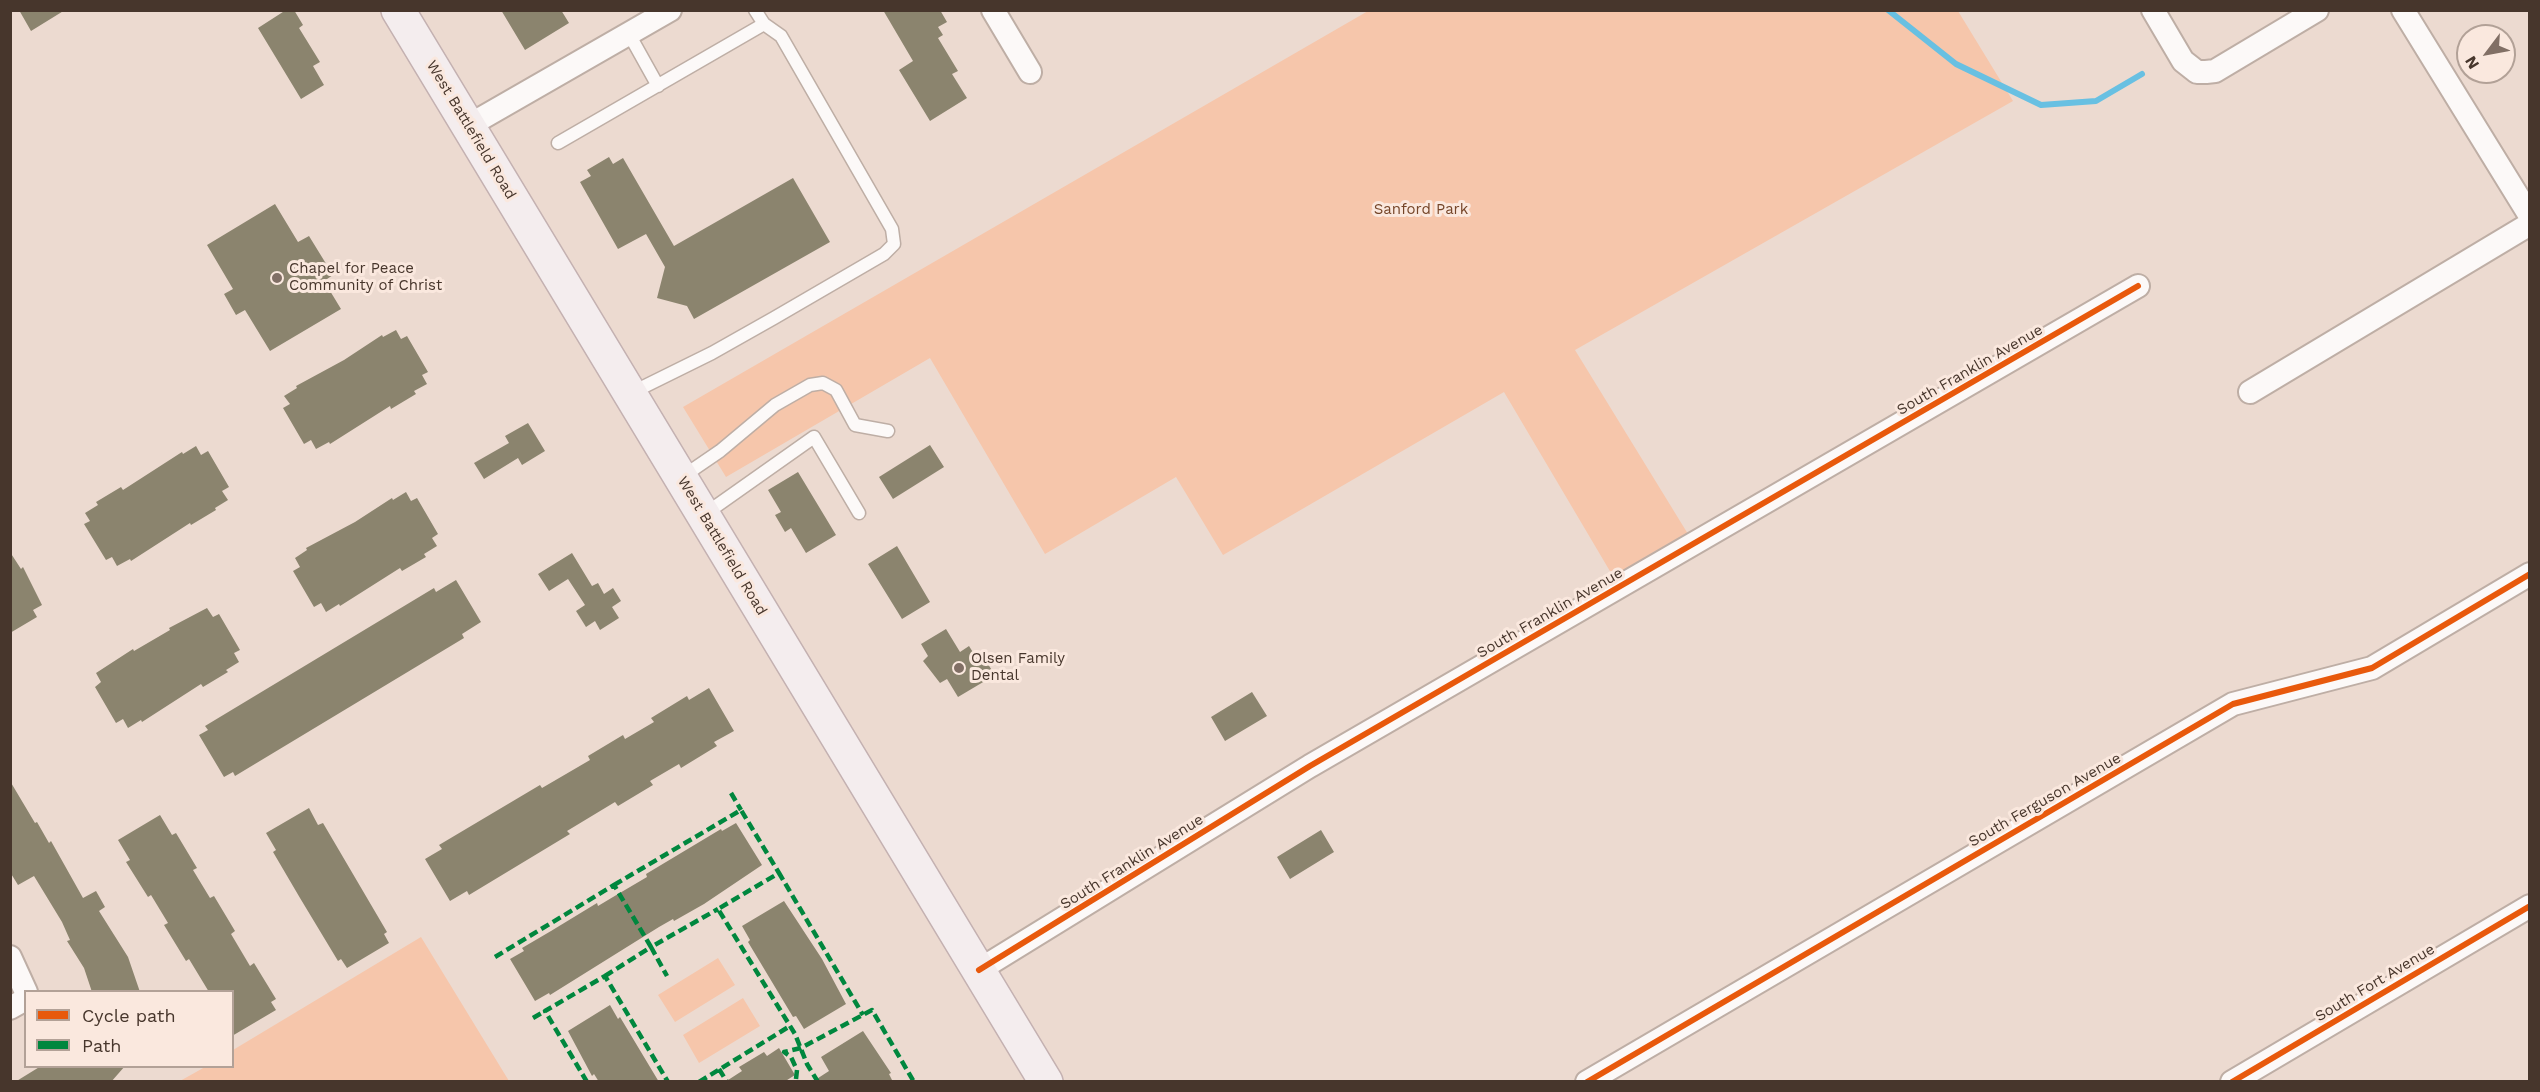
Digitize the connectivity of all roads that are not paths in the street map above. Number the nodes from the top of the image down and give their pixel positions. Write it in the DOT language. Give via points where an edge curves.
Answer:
graph roads {
  1 [pos="398,10"];
  2 [pos="755,10"];
  3 [pos="993,10"];
  4 [pos="2153,10"];
  5 [pos="2317,10"];
  6 [pos="2403,10"];
  7 [pos="656,14"];
  8 [pos="764,24"];
  9 [pos="629,34"];
  10 [pos="1030,72"];
  11 [pos="658,86"];
  12 [pos="468,126"];
  13 [pos="558,143"];
  14 [pos="2529,216"];
  15 [pos="2529,224"];
  16 [pos="2138,286"];
  17 [pos="2250,392"];
  18 [pos="630,394"];
  19 [pos="888,431"];
  20 [pos="681,477"];
  21 [pos="859,513"];
  22 [pos="704,515"];
  23 [pos="2529,574"];
  24 [pos="2529,906"];
  25 [pos="10,957"];
  26 [pos="979,970"];
  27 [pos="25,990"];
  28 [pos="24,1000"];
  29 [pos="10,1008"];
  30 [pos="1046,1082"];
  31 [pos="1587,1082"];
  32 [pos="2232,1082"];
  1 -- 12 [label="main road, West Battlefield Road"];
  2 -- 8 [label="lane"];
  3 -- 10 [label="street"];
  4 -- 5 [label="street" via="2183,61 2197,72 2215,71"];
  6 -- 14 [label="street"];
  7 -- 9 [label="street"];
  8 -- 11 [label="lane"];
  8 -- 18 [label="lane" via="781,36 892,229 894,244 884,254 743,336"];
  9 -- 11 [label="lane"];
  9 -- 12 [label="street"];
  11 -- 13 [label="lane"];
  12 -- 18 [label="main road, West Battlefield Road"];
  15 -- 17 [label="street"];
  16 -- 26 [label="street, South Franklin Avenue" via="1310,766"];
  18 -- 20 [label="main road, West Battlefield Road"];
  19 -- 20 [label="lane" via="855,425 836,390 823,383 810,385 775,405 720,451"];
  20 -- 22 [label="main road, West Battlefield Road"];
  21 -- 22 [label="lane" via="814,437"];
  22 -- 26 [label="main road, West Battlefield Road"];
  23 -- 31 [label="street, South Ferguson Avenue" via="2372,668 2233,704"];
  24 -- 32 [label="street, South Fort Avenue"];
  25 -- 27 [label="street"];
  26 -- 30 [label="main road, West Battlefield Road"];
  28 -- 29 [label="street"];
}
